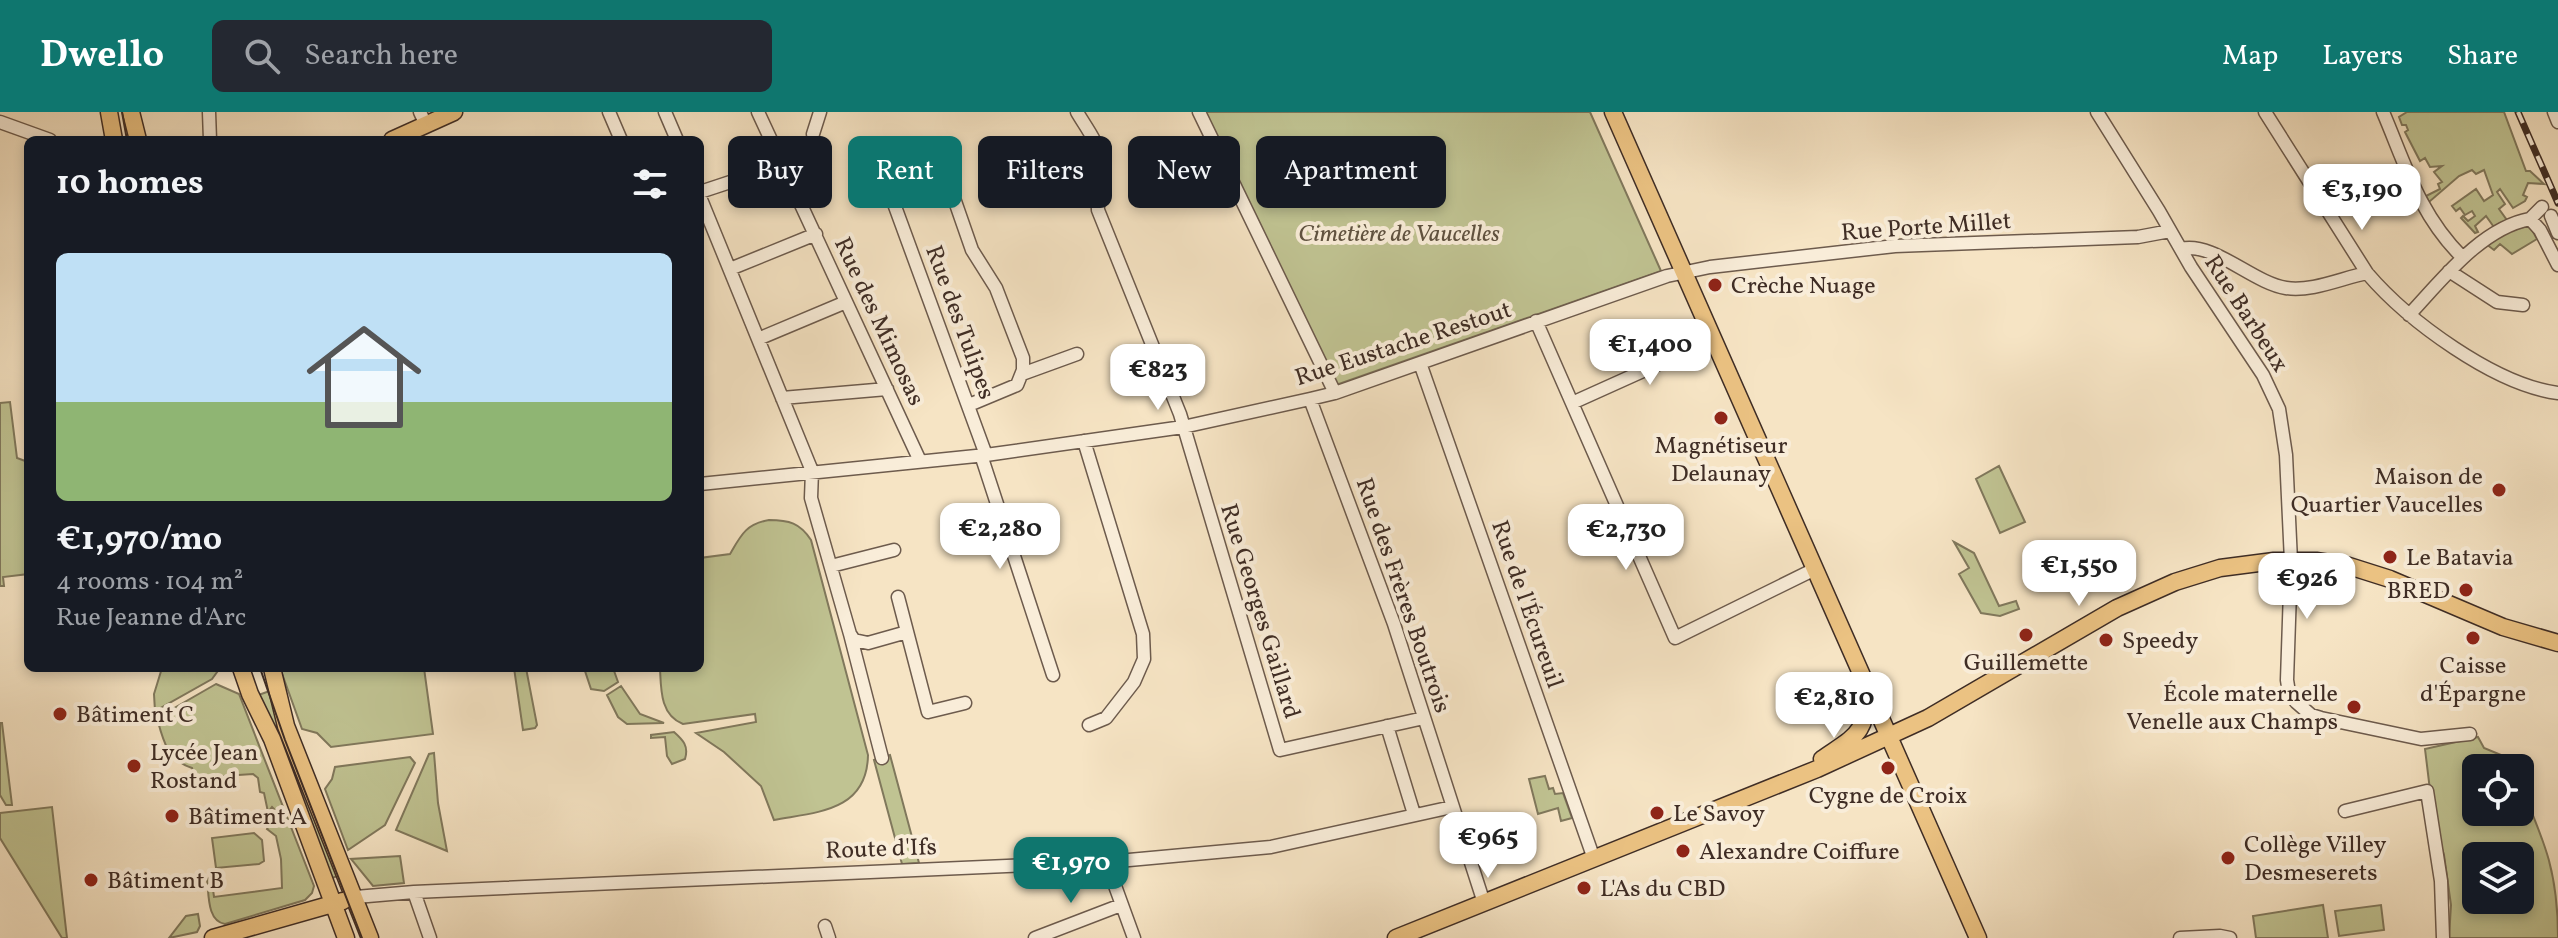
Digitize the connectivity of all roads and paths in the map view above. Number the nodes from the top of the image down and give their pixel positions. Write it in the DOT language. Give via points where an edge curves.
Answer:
graph roads {
  1 [pos="109,112"];
  2 [pos="131,112"];
  3 [pos="209,112"];
  4 [pos="454,112"];
  5 [pos="609,112"];
  6 [pos="665,112"];
  7 [pos="758,112"];
  8 [pos="820,112"];
  9 [pos="1077,112"];
  10 [pos="1199,112"];
  11 [pos="1613,112"];
  12 [pos="2097,112"];
  13 [pos="2265,112"];
  14 [pos="2383,112"];
  15 [pos="2554,112"];
  16 [pos="423,118"];
  17 [pos="0,122"];
  18 [pos="2558,122"];
  19 [pos="813,134"];
  20 [pos="39,136"];
  21 [pos="113,136"];
  22 [pos="137,136"];
  23 [pos="210,136"];
  24 [pos="403,136"];
  25 [pos="619,136"];
  26 [pos="675,136"];
  27 [pos="769,136"];
  28 [pos="1091,136"];
  29 [pos="728,185"];
  30 [pos="704,194"];
  31 [pos="704,205"];
  32 [pos="803,208"];
  33 [pos="896,208"];
  34 [pos="957,208"];
  35 [pos="1098,208"];
  36 [pos="2530,219"];
  37 [pos="2170,231"];
  38 [pos="2558,233"];
  39 [pos="816,234"];
  40 [pos="2181,249"];
  41 [pos="2462,257"];
  42 [pos="2558,265"];
  43 [pos="730,269"];
  44 [pos="2449,271"];
  45 [pos="1684,272"];
  46 [pos="2367,273"];
  47 [pos="846,302"];
  48 [pos="2523,305"];
  49 [pos="2409,315"];
  50 [pos="1536,321"];
  51 [pos="758,339"];
  52 [pos="1714,339"];
  53 [pos="1077,354"];
  54 [pos="1420,363"];
  55 [pos="1022,374"];
  56 [pos="887,389"];
  57 [pos="1335,393"];
  58 [pos="2558,393"];
  59 [pos="782,398"];
  60 [pos="1310,399"];
  61 [pos="1572,403"];
  62 [pos="969,405"];
  63 [pos="1183,427"];
  64 [pos="1084,441"];
  65 [pos="984,455"];
  66 [pos="920,461"];
  67 [pos="812,471"];
  68 [pos="704,484"];
  69 [pos="894,550"];
  70 [pos="2291,561"];
  71 [pos="831,566"];
  72 [pos="1815,569"];
  73 [pos="898,597"];
  74 [pos="907,632"];
  75 [pos="850,634"];
  76 [pos="2558,643"];
  77 [pos="1860,670"];
  78 [pos="242,672"];
  79 [pos="273,672"];
  80 [pos="1053,675"];
  81 [pos="965,703"];
  82 [pos="1424,718"];
  83 [pos="1089,725"];
  84 [pos="1387,726"];
  85 [pos="2470,734"];
  86 [pos="1889,736"];
  87 [pos="882,758"];
  88 [pos="1795,779"];
  89 [pos="1452,807"];
  90 [pos="2345,811"];
  91 [pos="1414,814"];
  92 [pos="1594,859"];
  93 [pos="1106,861"];
  94 [pos="414,892"];
  95 [pos="356,897"];
  96 [pos="334,903"];
  97 [pos="1484,903"];
  98 [pos="1121,905"];
  99 [pos="1416,934"];
  100 [pos="213,938"];
  101 [pos="346,938"];
  102 [pos="370,938"];
  103 [pos="430,938"];
  104 [pos="1035,938"];
  105 [pos="1134,938"];
  106 [pos="1396,938"];
  107 [pos="1978,938"];
  108 [pos="2180,938"];
  109 [pos="2230,938"];
  110 [pos="2443,938"];
  1 -- 21 [label="main road"];
  2 -- 22 [label="main road"];
  3 -- 23 [label="street"];
  4 -- 16 [label="main road"];
  5 -- 25 [label="street"];
  6 -- 26 [label="street"];
  7 -- 27 [label="street, Rue des Mimosas"];
  8 -- 19 [label="street"];
  9 -- 28 [label="street"];
  10 -- 57 [label="street"];
  11 -- 45 [label="main road"];
  12 -- 37 [label="street, Rue Barbeux"];
  13 -- 46 [label="street"];
  14 -- 41 [label="street" via="2423,209"];
  15 -- 18 [label="street"];
  16 -- 24 [label="main road"];
  17 -- 20 [label="street"];
  29 -- 30 [label="street"];
  31 -- 43 [label="street"];
  32 -- 39 [label="street, Rue des Mimosas"];
  33 -- 62 [label="street, Rue des Tulipes"];
  34 -- 55 [label="street" via="1023,358"];
  35 -- 63 [label="street"];
  36 -- 38 [label="street" via="2547,212"];
  36 -- 41 [label="street"];
  36 -- 42 [label="street"];
  37 -- 40 [label="street, Rue Barbeux"];
  37 -- 45 [label="street, Rue Porte Millet" via="2138,237 1895,246"];
  39 -- 43 [label="street"];
  39 -- 47 [label="street, Rue des Mimosas"];
  40 -- 46 [label="street" via="2201,249 2284,288"];
  40 -- 70 [label="street, Rue Barbeux" via="2263,375 2279,409"];
  41 -- 44 [label="street"];
  43 -- 51 [label="street"];
  44 -- 48 [label="street" via="2497,302"];
  44 -- 49 [label="street"];
  45 -- 50 [label="street, Rue Eustache Restout"];
  45 -- 52 [label="main road"];
  46 -- 49 [label="street"];
  47 -- 51 [label="street"];
  47 -- 56 [label="street, Rue des Mimosas"];
  49 -- 58 [label="street" via="2499,375"];
  50 -- 54 [label="street, Rue Eustache Restout"];
  50 -- 61 [label="street"];
  51 -- 59 [label="street"];
  52 -- 61 [label="street"];
  52 -- 72 [label="main road"];
  53 -- 55 [label="street"];
  54 -- 57 [label="street, Rue Eustache Restout"];
  54 -- 92 [label="street, Rue de l'Écureuil"];
  55 -- 62 [label="street" via="1012,388"];
  56 -- 59 [label="street"];
  56 -- 66 [label="street, Rue des Mimosas"];
  57 -- 60 [label="street, Rue Eustache Restout"];
  59 -- 67 [label="street"];
  60 -- 63 [label="street, Rue Eustache Restout"];
  60 -- 82 [label="street, Rue des Frères Boutrois"];
  61 -- 72 [label="street" via="1675,638"];
  62 -- 65 [label="street, Rue des Tulipes"];
  63 -- 64 [label="street, Rue Eustache Restout"];
  63 -- 84 [label="street, Rue Georges Gaillard" via="1280,750"];
  64 -- 65 [label="street, Rue Eustache Restout"];
  64 -- 83 [label="street" via="1145,649 1134,682 1106,718"];
  65 -- 66 [label="street, Rue Eustache Restout"];
  65 -- 80 [label="street, Rue des Tulipes"];
  66 -- 67 [label="street, Rue Eustache Restout"];
  67 -- 68 [label="street, Rue Eustache Restout"];
  67 -- 71 [label="street" via="811,498"];
  69 -- 71 [label="street"];
  70 -- 76 [label="main road" via="2364,570 2503,627"];
  70 -- 85 [label="street, Rue Barbeux" via="2287,680 2296,702 2321,718 2421,739"];
  70 -- 86 [label="main road" via="2250,562 2175,582 2117,608 1960,701"];
  71 -- 75 [label="street"];
  72 -- 77 [label="main road"];
  73 -- 74 [label="street"];
  74 -- 75 [label="street" via="864,643"];
  74 -- 81 [label="street" via="928,712"];
  75 -- 87 [label="street"];
  77 -- 86 [label="main road"];
  77 -- 88 [label="main road" via="1866,691 1864,724"];
  78 -- 96 [label="main road"];
  79 -- 95 [label="main road" via="286,726"];
  82 -- 84 [label="street, Rue Georges Gaillard"];
  82 -- 89 [label="street, Rue des Frères Boutrois"];
  84 -- 91 [label="street"];
  86 -- 88 [label="main road"];
  86 -- 107 [label="main road"];
  88 -- 92 [label="main road"];
  89 -- 91 [label="street, Route d'Ifs"];
  89 -- 97 [label="street"];
  90 -- 110 [label="street" via="2427,791 2441,881"];
  91 -- 93 [label="street, Route d'Ifs" via="1271,847"];
  92 -- 97 [label="main road"];
  93 -- 94 [label="street, Route d'Ifs"];
  93 -- 98 [label="street"];
  94 -- 95 [label="street, Route d'Ifs"];
  94 -- 103 [label="street"];
  95 -- 96 [label="main road, Route d'Ifs"];
  95 -- 102 [label="main road"];
  96 -- 100 [label="main road, Route d'Ifs"];
  96 -- 101 [label="main road"];
  97 -- 99 [label="main road"];
  98 -- 104 [label="street"];
  98 -- 105 [label="street"];
  99 -- 106 [label="main road"];
  108 -- 109 [label="street"];
}
